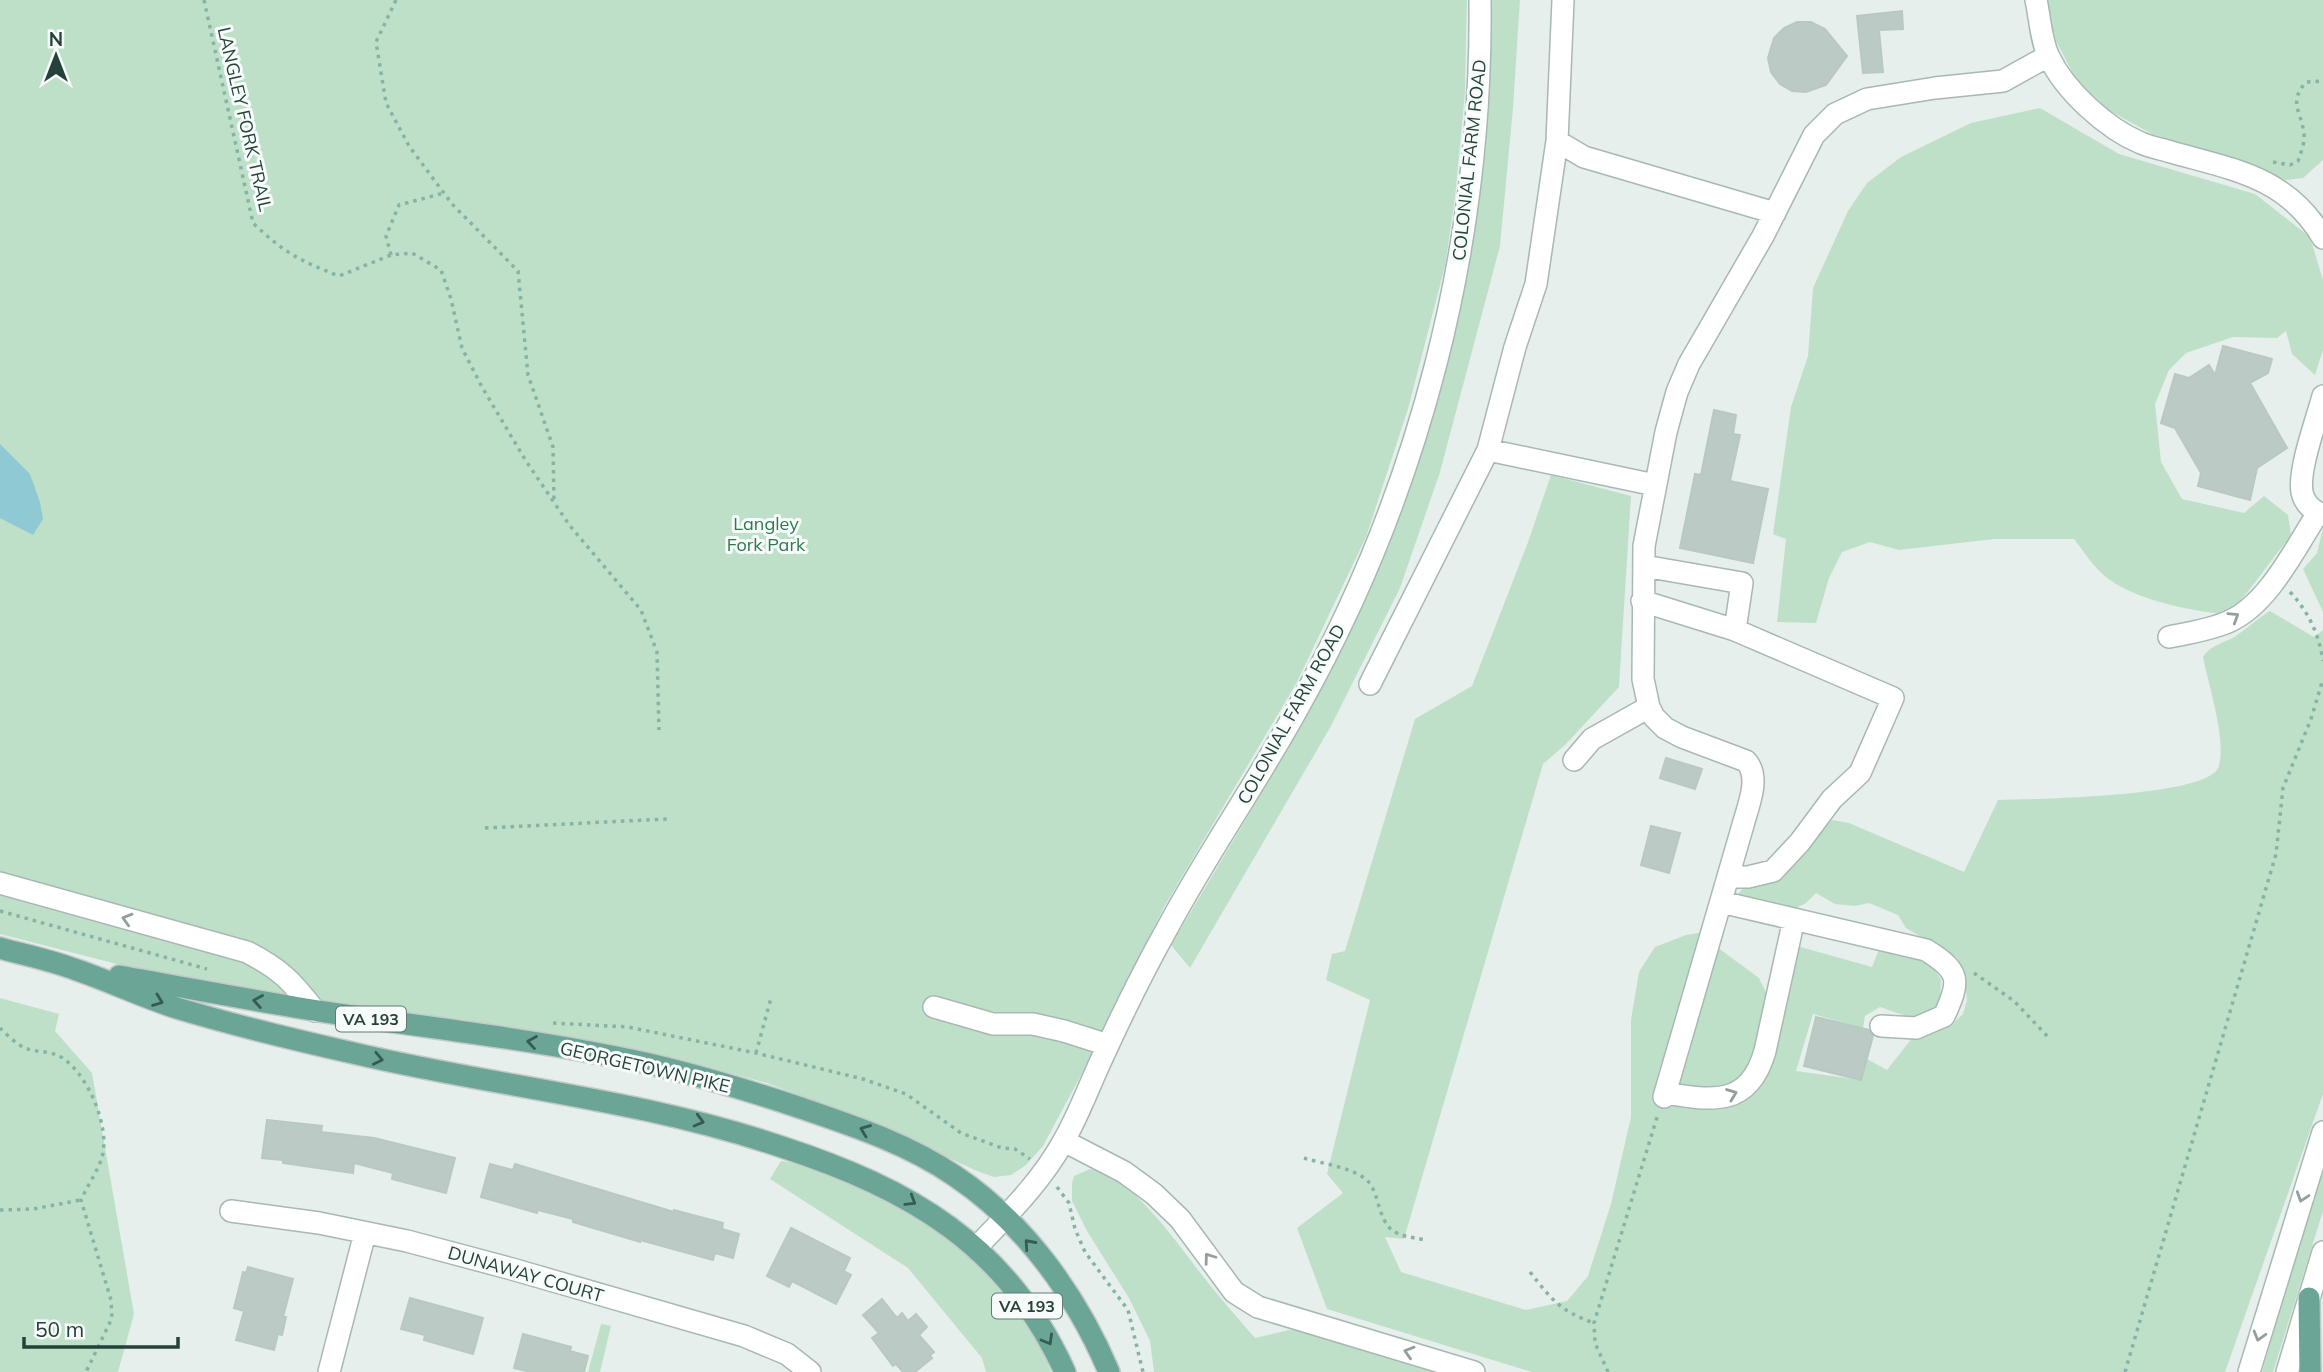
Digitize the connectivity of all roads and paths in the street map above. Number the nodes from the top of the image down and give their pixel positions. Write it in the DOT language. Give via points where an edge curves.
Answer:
graph roads {
  1 [pos="204,0"];
  2 [pos="396,0"];
  3 [pos="1480,0"];
  4 [pos="1563,0"];
  5 [pos="2036,0"];
  6 [pos="2049,56"];
  7 [pos="2323,80"];
  8 [pos="1557,141"];
  9 [pos="2266,161"];
  10 [pos="444,193"];
  11 [pos="1775,213"];
  12 [pos="2323,238"];
  13 [pos="391,254"];
  14 [pos="2323,396"];
  15 [pos="1488,450"];
  16 [pos="1655,485"];
  17 [pos="554,503"];
  18 [pos="2321,514"];
  19 [pos="1644,566"];
  20 [pos="2276,578"];
  21 [pos="1642,601"];
  22 [pos="1735,631"];
  23 [pos="2169,637"];
  24 [pos="2323,661"];
  25 [pos="2323,679"];
  26 [pos="1370,684"];
  27 [pos="1649,707"];
  28 [pos="659,730"];
  29 [pos="1574,760"];
  30 [pos="667,819"];
  31 [pos="485,828"];
  32 [pos="1729,877"];
  33 [pos="0,883"];
  34 [pos="1721,902"];
  35 [pos="1794,919"];
  36 [pos="0,948"];
  37 [pos="1934,955"];
  38 [pos="72,968"];
  39 [pos="771,998"];
  40 [pos="934,1007"];
  41 [pos="314,1011"];
  42 [pos="1881,1026"];
  43 [pos="0,1028"];
  44 [pos="2050,1039"];
  45 [pos="1108,1045"];
  46 [pos="756,1053"];
  47 [pos="1664,1095"];
  48 [pos="2323,1132"];
  49 [pos="1064,1141"];
  50 [pos="1304,1158"];
  51 [pos="1055,1185"];
  52 [pos="81,1200"];
  53 [pos="0,1210"];
  54 [pos="231,1211"];
  55 [pos="1005,1217"];
  56 [pos="365,1233"];
  57 [pos="1426,1240"];
  58 [pos="976,1248"];
  59 [pos="2323,1252"];
  60 [pos="1530,1272"];
  61 [pos="2309,1298"];
  62 [pos="1594,1323"];
  63 [pos="86,1372"];
  64 [pos="329,1372"];
  65 [pos="810,1372"];
  66 [pos="1065,1372"];
  67 [pos="1109,1372"];
  68 [pos="1143,1372"];
  69 [pos="1474,1372"];
  70 [pos="1608,1372"];
  71 [pos="2125,1372"];
  72 [pos="2249,1372"];
  73 [pos="2287,1372"];
  74 [pos="2310,1372"];
  1 -- 13 [label="path, LANGLEY FORK TRAIL" via="253,223 276,246 339,276"];
  2 -- 10 [label="path" via="376,42 386,103 409,146"];
  3 -- 45 [label="street, COLONIAL FARM ROAD" via="1478,110 1456,277 1435,369 1394,502 1352,603 1300,706 1171,921"];
  4 -- 8 [label="street"];
  5 -- 6 [label="street"];
  6 -- 11 [label="street" via="2003,81 1867,99 1835,114 1814,135"];
  6 -- 12 [label="street" via="2079,98 2105,122 2140,143 2264,181 2302,208"];
  7 -- 9 [label="path" via="2306,82 2295,100 2304,134 2298,161 2290,165"];
  8 -- 11 [label="street" via="1584,157"];
  8 -- 15 [label="street" via="1536,284"];
  10 -- 13 [label="path" via="399,205 386,236"];
  10 -- 17 [label="path" via="518,271 528,375 553,447"];
  11 -- 16 [label="street" via="1689,364 1677,392"];
  13 -- 17 [label="path" via="412,253 440,270 462,348"];
  14 -- 18 [label="street" via="2303,471 2302,492 2306,502"];
  15 -- 16 [label="street"];
  15 -- 26 [label="street"];
  16 -- 19 [label="street"];
  17 -- 28 [label="path" via="640,610 657,652"];
  18 -- 20 [label="street"];
  19 -- 21 [label="street"];
  19 -- 22 [label="street" via="1742,583"];
  23 -- 20 [label="street, one-way" via="2231,621 2262,597"];
  20 -- 24 [label="path" via="2310,618"];
  21 -- 22 [label="street"];
  21 -- 27 [label="street" via="1643,678"];
  22 -- 32 [label="street" via="1893,698 1860,773 1832,799 1800,842 1773,871"];
  25 -- 71 [label="path" via="2283,788 2276,854"];
  27 -- 29 [label="street" via="1592,739"];
  27 -- 32 [label="street" via="1665,728 1751,765 1752,792"];
  30 -- 31 [label="path"];
  32 -- 34 [label="street"];
  41 -- 33 [label="street, one-way" via="293,982 247,952"];
  34 -- 35 [label="street"];
  34 -- 47 [label="street"];
  35 -- 37 [label="street"];
  47 -- 35 [label="street, one-way" via="1722,1098 1751,1083 1765,1051"];
  36 -- 38 [label="main road, GEORGETOWN PIKE / VA 193"];
  37 -- 42 [label="street" via="1949,965 1956,981 1944,1016 1916,1028"];
  37 -- 44 [label="path" via="1975,973 2014,1001"];
  41 -- 38 [label="main road, GEORGETOWN PIKE / VA 193, one-way"];
  38 -- 58 [label="main road, GEORGETOWN PIKE / VA 193, one-way" via="177,1009 290,1038 419,1068 666,1113 751,1136 881,1184 941,1220"];
  39 -- 46 [label="path"];
  40 -- 45 [label="street" via="993,1024 1032,1024"];
  55 -- 41 [label="main road, GEORGETOWN PIKE / VA 193, one-way" via="972,1188 913,1151 866,1130 757,1094 619,1058"];
  43 -- 52 [label="path" via="25,1048 67,1061 94,1101 105,1142"];
  45 -- 49 [label="street, COLONIAL FARM ROAD"];
  47 -- 62 [label="path"];
  48 -- 72 [label="street, one-way"];
  49 -- 55 [label="street, COLONIAL FARM ROAD"];
  69 -- 49 [label="street, one-way" via="1258,1307 1234,1293 1180,1219 1154,1194 1124,1172"];
  50 -- 57 [label="path" via="1367,1180 1390,1231"];
  51 -- 68 [label="path" via="1069,1203 1085,1252 1128,1310"];
  52 -- 53 [label="path"];
  52 -- 63 [label="path" via="111,1300 111,1318"];
  54 -- 56 [label="street, DUNAWAY COURT"];
  55 -- 58 [label="street, COLONIAL FARM ROAD"];
  67 -- 55 [label="main road, GEORGETOWN PIKE / VA 193, one-way" via="1079,1312"];
  56 -- 64 [label="street"];
  56 -- 65 [label="street, DUNAWAY COURT" via="744,1336 787,1354"];
  58 -- 66 [label="main road, GEORGETOWN PIKE / VA 193, one-way" via="1022,1300"];
  59 -- 61 [label="street"];
  60 -- 62 [label="path" via="1552,1300 1571,1315"];
  61 -- 73 [label="street"];
  61 -- 74 [label="main road"];
  62 -- 70 [label="path" via="1595,1343"];
}
